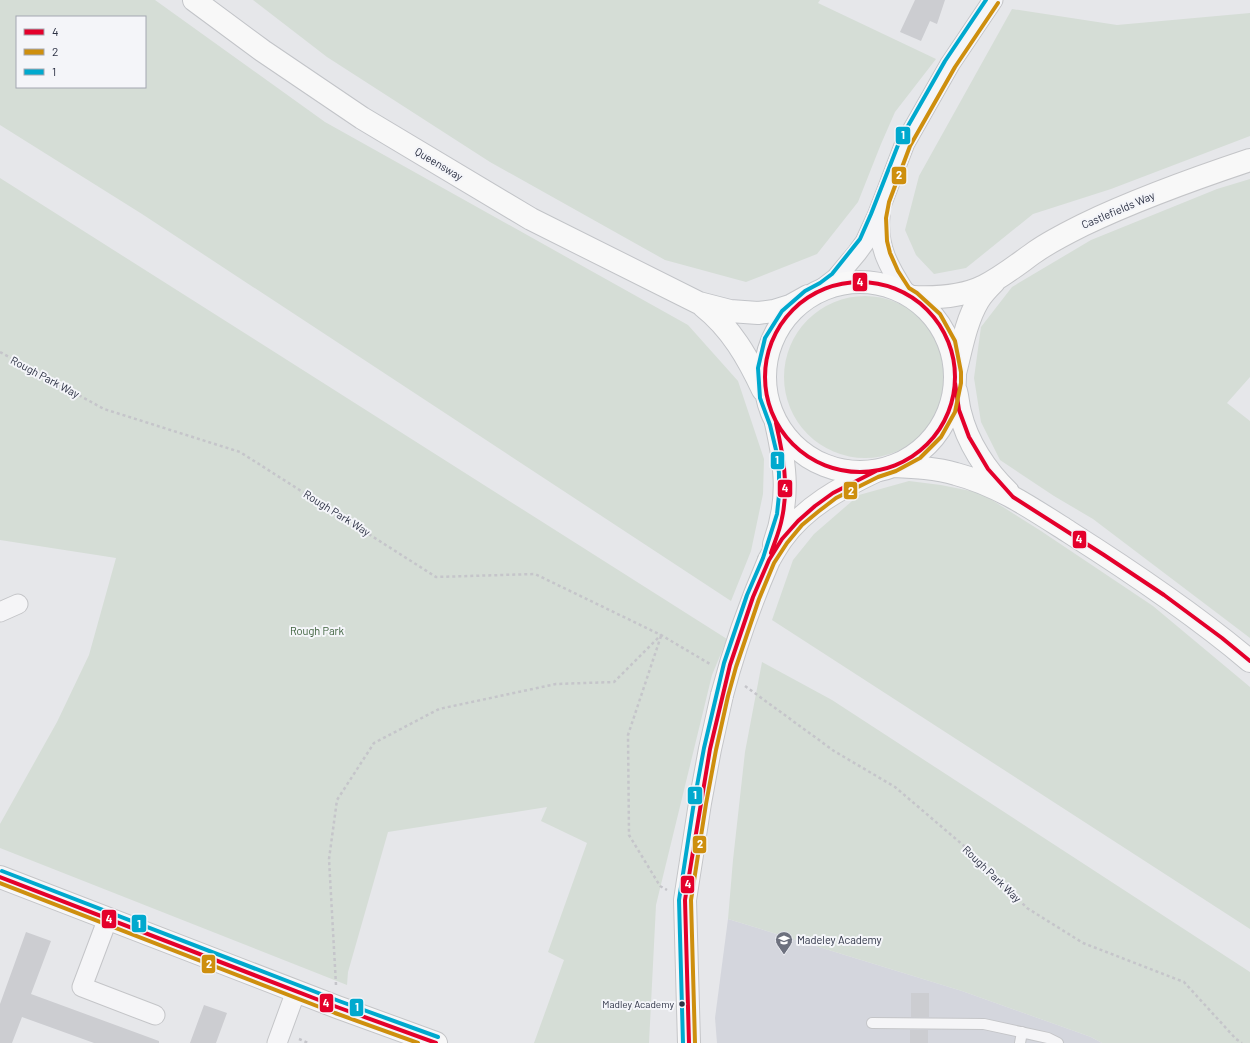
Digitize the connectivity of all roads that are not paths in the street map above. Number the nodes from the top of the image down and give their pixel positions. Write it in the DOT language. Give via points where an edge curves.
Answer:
graph roads {
  1 [pos="194,0"];
  2 [pos="992,0"];
  3 [pos="1250,160"];
  4 [pos="883,200"];
  5 [pos="996,279"];
  6 [pos="816,292"];
  7 [pos="909,295"];
  8 [pos="699,303"];
  9 [pos="955,378"];
  10 [pos="766,396"];
  11 [pos="776,423"];
  12 [pos="884,469"];
  13 [pos="1013,497"];
  14 [pos="769,560"];
  15 [pos="18,604"];
  16 [pos="0,612"];
  17 [pos="1250,661"];
  18 [pos="0,877"];
  19 [pos="108,918"];
  20 [pos="296,991"];
  21 [pos="156,1015"];
  22 [pos="872,1023"];
  23 [pos="1022,1032"];
  24 [pos="277,1043"];
  25 [pos="436,1043"];
  26 [pos="689,1043"];
  27 [pos="1020,1043"];
  28 [pos="1058,1043"];
  1 -- 8 [label="main road, Queensway" via="263,51 375,126 531,219"];
  2 -- 4 [label="street" via="950,64 905,143"];
  3 -- 5 [label="main road, Castlefields Way" via="1136,201 1081,226 1037,251"];
  4 -- 6 [label="street" via="871,230 857,253 836,278"];
  4 -- 7 [label="street" via="880,223 884,256 893,274"];
  5 -- 7 [label="main road, Castlefields Way" via="954,296 940,298"];
  5 -- 9 [label="main road, Castlefields Way" via="978,301 972,314"];
  6 -- 7 [label="main road" via="850,281 878,283"];
  6 -- 8 [label="main road, Queensway" via="790,306 758,313 730,311"];
  6 -- 10 [label="main road" via="786,315 771,339 764,368"];
  7 -- 9 [label="main road" via="935,318 949,344"];
  8 -- 10 [label="main road, Queensway" via="714,314 734,337"];
  9 -- 12 [label="main road, Castlefields Way" via="949,410 936,434 917,453"];
  9 -- 13 [label="main road" via="960,413 967,433 978,454"];
  10 -- 11 [label="main road"];
  11 -- 12 [label="main road" via="794,446 818,463 846,471"];
  11 -- 14 [label="main road" via="785,473 785,495 781,522"];
  12 -- 13 [label="main road" via="940,470 976,480"];
  12 -- 14 [label="main road" via="833,493 814,506 782,539"];
  13 -- 17 [label="main road" via="1123,567 1218,634"];
  14 -- 26 [label="main road, bridge" via="753,597 730,665 702,795 686,900"];
  15 -- 16 [label="street"];
  18 -- 19 [label="main road"];
  19 -- 20 [label="main road"];
  19 -- 21 [label="street" via="82,987"];
  20 -- 24 [label="street"];
  20 -- 25 [label="main road"];
  22 -- 23 [label="lane" via="984,1024"];
  23 -- 27 [label="lane"];
  23 -- 28 [label="lane"];
}
